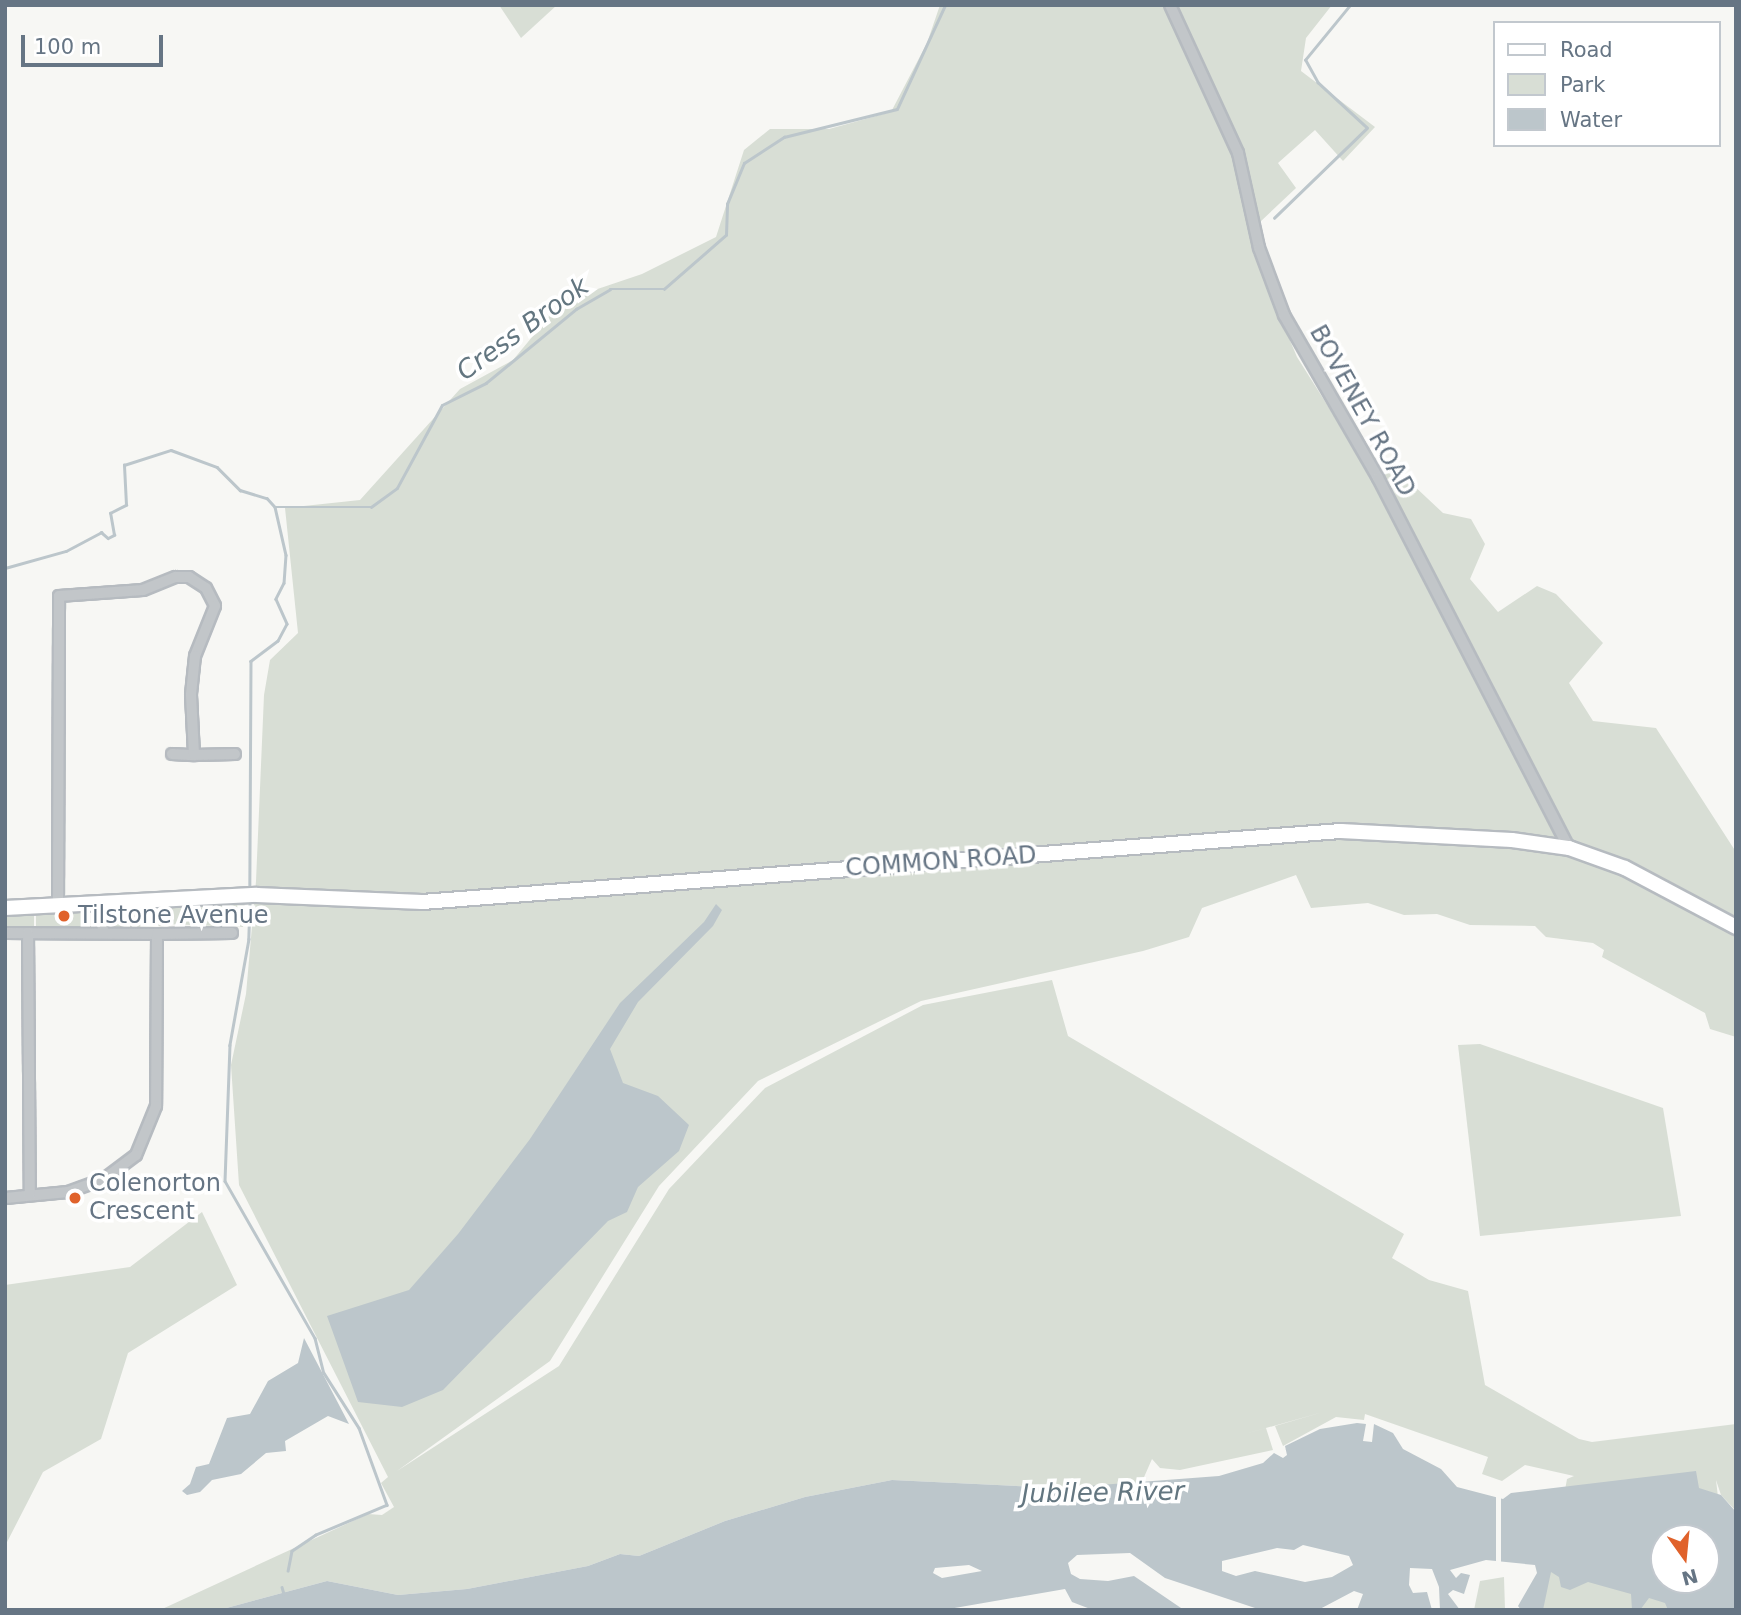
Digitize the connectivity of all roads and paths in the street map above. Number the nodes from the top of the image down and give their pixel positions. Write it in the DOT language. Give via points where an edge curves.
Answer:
graph roads {
  1 [pos="1170,5"];
  2 [pos="172,754"];
  3 [pos="236,754"];
  4 [pos="194,755"];
  5 [pos="1553,822"];
  6 [pos="1543,843"];
  7 [pos="1569,848"];
  8 [pos="101,904"];
  9 [pos="58,906"];
  10 [pos="5,908"];
  11 [pos="1736,927"];
  12 [pos="103,932"];
  13 [pos="5,933"];
  14 [pos="29,933"];
  15 [pos="232,933"];
  16 [pos="157,938"];
  17 [pos="30,1195"];
  18 [pos="5,1198"];
  1 -- 5 [label="street, BOVENEY ROAD" via="1238,153 1259,248 1284,315 1378,478"];
  2 -- 4 [label="street"];
  3 -- 4 [label="street"];
  4 -- 9 [label="street" via="191,695 195,656 215,606 206,588 189,577 176,577 143,590 59,596"];
  5 -- 6 [label="street"];
  5 -- 7 [label="street, BOVENEY ROAD"];
  6 -- 7 [label="main road, COMMON ROAD"];
  6 -- 8 [label="main road, COMMON ROAD" via="1318,831 422,902 257,895"];
  7 -- 11 [label="main road, COMMON ROAD" via="1625,868"];
  8 -- 9 [label="main road, COMMON ROAD"];
  8 -- 12 [label="street"];
  9 -- 10 [label="main road, COMMON ROAD"];
  12 -- 14 [label="street"];
  12 -- 16 [label="street"];
  13 -- 14 [label="street"];
  14 -- 17 [label="street"];
  15 -- 16 [label="street"];
  16 -- 17 [label="street" via="152,1124 136,1155 104,1179 68,1192"];
  17 -- 18 [label="street"];
}
